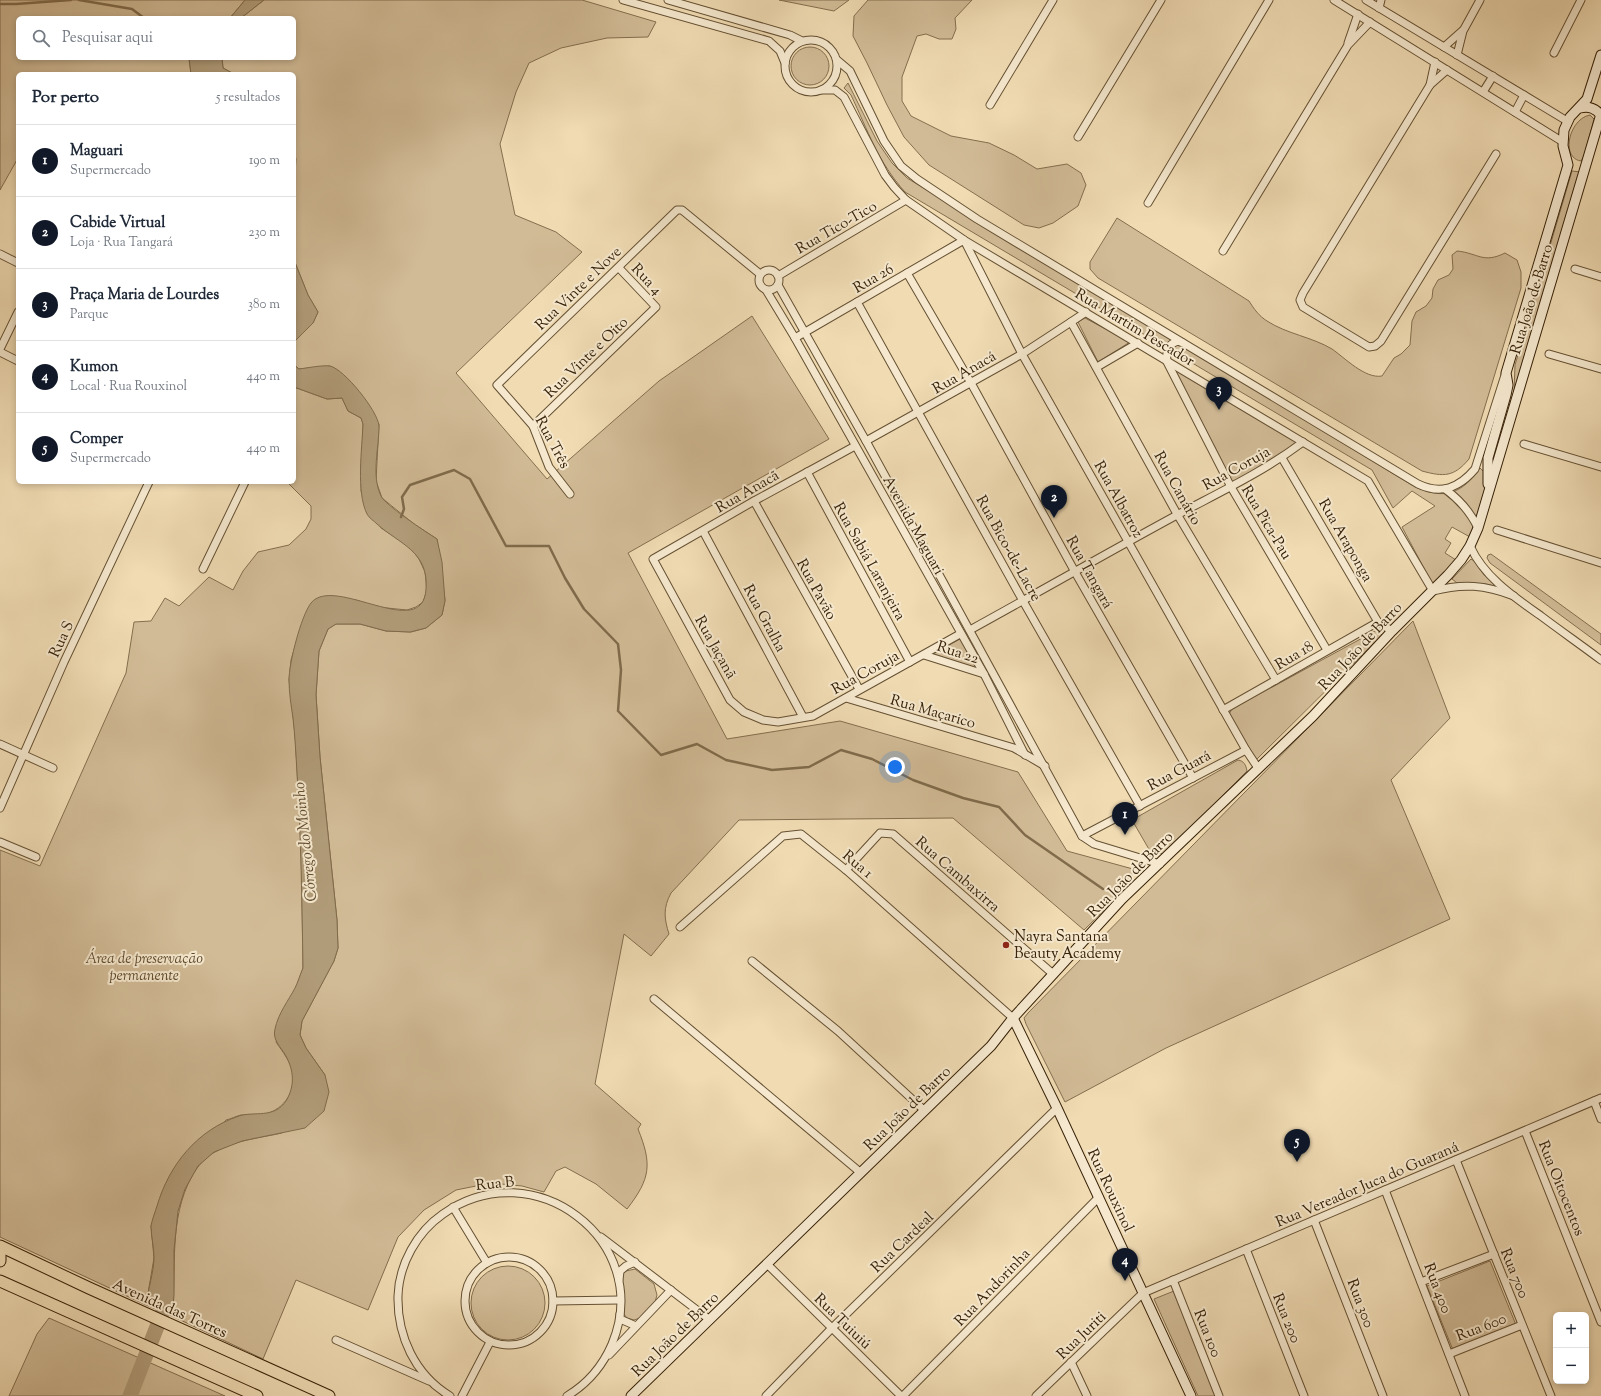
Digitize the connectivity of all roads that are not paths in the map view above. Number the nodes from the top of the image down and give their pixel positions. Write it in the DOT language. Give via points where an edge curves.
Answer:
graph roads {
  1 [pos="623,0"];
  2 [pos="668,0"];
  3 [pos="1053,0"];
  4 [pos="1161,0"];
  5 [pos="1269,0"];
  6 [pos="1334,0"];
  7 [pos="1367,0"];
  8 [pos="1381,0"];
  9 [pos="1480,0"];
  10 [pos="1581,0"];
  11 [pos="1379,8"];
  12 [pos="1358,14"];
  13 [pos="1370,22"];
  14 [pos="1463,31"];
  15 [pos="802,41"];
  16 [pos="1348,45"];
  17 [pos="1444,47"];
  18 [pos="1554,53"];
  19 [pos="1457,55"];
  20 [pos="1601,55"];
  21 [pos="837,60"];
  22 [pos="1435,62"];
  23 [pos="785,63"];
  24 [pos="1447,70"];
  25 [pos="1493,76"];
  26 [pos="1430,85"];
  27 [pos="821,90"];
  28 [pos="1483,92"];
  29 [pos="1524,95"];
  30 [pos="990,105"];
  31 [pos="1580,108"];
  32 [pos="1514,112"];
  33 [pos="1601,114"];
  34 [pos="1567,121"];
  35 [pos="1078,137"];
  36 [pos="1563,142"];
  37 [pos="1496,154"];
  38 [pos="1567,159"];
  39 [pos="1586,164"];
  40 [pos="906,200"];
  41 [pos="1148,203"];
  42 [pos="964,240"];
  43 [pos="1223,251"];
  44 [pos="0,254"];
  45 [pos="16,261"];
  46 [pos="619,268"];
  47 [pos="1575,269"];
  48 [pos="907,273"];
  49 [pos="760,274"];
  50 [pos="778,276"];
  51 [pos="1601,277"];
  52 [pos="778,285"];
  53 [pos="766,290"];
  54 [pos="857,302"];
  55 [pos="656,307"];
  56 [pos="1086,312"];
  57 [pos="16,316"];
  58 [pos="1071,322"];
  59 [pos="805,332"];
  60 [pos="795,338"];
  61 [pos="1138,343"];
  62 [pos="1186,344"];
  63 [pos="0,349"];
  64 [pos="0,352"];
  65 [pos="1022,354"];
  66 [pos="1549,354"];
  67 [pos="16,360"];
  68 [pos="1168,362"];
  69 [pos="1097,367"];
  70 [pos="1601,369"];
  71 [pos="1506,373"];
  72 [pos="971,383"];
  73 [pos="497,385"];
  74 [pos="919,413"];
  75 [pos="533,426"];
  76 [pos="866,441"];
  77 [pos="1303,442"];
  78 [pos="1524,444"];
  79 [pos="855,446"];
  80 [pos="1282,458"];
  81 [pos="1601,467"];
  82 [pos="807,472"];
  83 [pos="148,484"];
  84 [pos="244,484"];
  85 [pos="1231,487"];
  86 [pos="1445,489"];
  87 [pos="1489,492"];
  88 [pos="570,494"];
  89 [pos="754,501"];
  90 [pos="1177,514"];
  91 [pos="1478,528"];
  92 [pos="1497,530"];
  93 [pos="703,531"];
  94 [pos="1128,542"];
  95 [pos="1470,546"];
  96 [pos="1464,556"];
  97 [pos="1476,558"];
  98 [pos="653,559"];
  99 [pos="1601,563"];
  100 [pos="203,569"];
  101 [pos="1075,572"];
  102 [pos="1448,575"];
  103 [pos="1460,586"];
  104 [pos="1433,591"];
  105 [pos="1514,596"];
  106 [pos="1023,600"];
  107 [pos="1378,622"];
  108 [pos="970,630"];
  109 [pos="1392,631"];
  110 [pos="960,634"];
  111 [pos="1327,650"];
  112 [pos="924,654"];
  113 [pos="1601,660"];
  114 [pos="910,662"];
  115 [pos="984,674"];
  116 [pos="1276,680"];
  117 [pos="859,689"];
  118 [pos="846,698"];
  119 [pos="1223,710"];
  120 [pos="803,717"];
  121 [pos="778,722"];
  122 [pos="1031,740"];
  123 [pos="0,744"];
  124 [pos="1016,746"];
  125 [pos="1246,750"];
  126 [pos="1037,751"];
  127 [pos="24,755"];
  128 [pos="1025,755"];
  129 [pos="1045,766"];
  130 [pos="54,768"];
  131 [pos="1258,768"];
  132 [pos="1193,778"];
  133 [pos="1140,806"];
  134 [pos="0,808"];
  135 [pos="1082,836"];
  136 [pos="0,842"];
  137 [pos="36,857"];
  138 [pos="1160,864"];
  139 [pos="846,870"];
  140 [pos="680,927"];
  141 [pos="752,961"];
  142 [pos="1052,974"];
  143 [pos="654,999"];
  144 [pos="1013,1018"];
  145 [pos="1601,1098"];
  146 [pos="1594,1101"];
  147 [pos="1057,1108"];
  148 [pos="925,1111"];
  149 [pos="1601,1119"];
  150 [pos="1525,1130"];
  151 [pos="1456,1160"];
  152 [pos="860,1173"];
  153 [pos="1386,1190"];
  154 [pos="1099,1197"];
  155 [pos="453,1207"];
  156 [pos="1314,1220"];
  157 [pos="596,1233"];
  158 [pos="0,1246"];
  159 [pos="1246,1249"];
  160 [pos="0,1253"];
  161 [pos="1494,1254"];
  162 [pos="0,1261"];
  163 [pos="635,1262"];
  164 [pos="487,1263"];
  165 [pos="767,1264"];
  166 [pos="1173,1280"];
  167 [pos="0,1281"];
  168 [pos="1421,1282"];
  169 [pos="619,1284"];
  170 [pos="671,1290"];
  171 [pos="1143,1293"];
  172 [pos="620,1300"];
  173 [pos="553,1301"];
  174 [pos="620,1313"];
  175 [pos="710,1320"];
  176 [pos="1601,1322"];
  177 [pos="1522,1325"];
  178 [pos="636,1326"];
  179 [pos="832,1328"];
  180 [pos="336,1340"];
  181 [pos="490,1342"];
  182 [pos="1449,1354"];
  183 [pos="603,1362"];
  184 [pos="1071,1362"];
  185 [pos="431,1382"];
  186 [pos="257,1396"];
  187 [pos="329,1396"];
  188 [pos="450,1396"];
  189 [pos="462,1396"];
  190 [pos="567,1396"];
  191 [pos="631,1396"];
  192 [pos="766,1396"];
  193 [pos="902,1396"];
  194 [pos="1036,1396"];
  195 [pos="1087,1396"];
  196 [pos="1191,1396"];
  197 [pos="1219,1396"];
  198 [pos="1304,1396"];
  199 [pos="1383,1396"];
  200 [pos="1465,1396"];
  201 [pos="1551,1396"];
  1 -- 23 [label="street, Rua Martim Pescador" via="769,41 780,51"];
  2 -- 15 [label="street" via="790,35"];
  3 -- 30 [label="street"];
  4 -- 35 [label="street"];
  5 -- 41 [label="street"];
  6 -- 12 [label="street"];
  7 -- 11 [label="street"];
  8 -- 11 [label="street"];
  9 -- 14 [label="street"];
  10 -- 18 [label="street"];
  11 -- 17 [label="street"];
  12 -- 13 [label="street"];
  12 -- 16 [label="street"];
  13 -- 16 [label="street"];
  13 -- 22 [label="street"];
  14 -- 17 [label="street"];
  14 -- 19 [label="street"];
  15 -- 21 [label="street, Rua Martim Pescador" via="820,41 828,45"];
  15 -- 23 [label="street" via="790,50"];
  16 -- 43 [label="street"];
  17 -- 19 [label="street"];
  19 -- 25 [label="street"];
  20 -- 31 [label="street" via="1587,99"];
  21 -- 27 [label="street" via="834,78"];
  21 -- 62 [label="street, Rua Martim Pescador" via="850,71 884,140 901,166 978,218"];
  22 -- 24 [label="street"];
  22 -- 26 [label="street"];
  23 -- 27 [label="street, Rua Martim Pescador" via="788,78 799,89"];
  24 -- 26 [label="street"];
  24 -- 28 [label="street"];
  25 -- 28 [label="street"];
  25 -- 29 [label="street"];
  26 -- 37 [label="street" via="1303,293 1300,300 1303,307 1369,347 1375,346 1381,341"];
  27 -- 40 [label="street, Rua Martim Pescador" via="835,90 844,97 885,175"];
  28 -- 32 [label="street"];
  29 -- 32 [label="street"];
  29 -- 34 [label="street"];
  31 -- 33 [label="street" via="1593,108"];
  31 -- 34 [label="street"];
  32 -- 36 [label="street"];
  33 -- 39 [label="street, Rua João de Barro"];
  34 -- 36 [label="street, Rua João de Barro"];
  36 -- 38 [label="street, Rua João de Barro"];
  38 -- 39 [label="street" via="1576,165"];
  38 -- 71 [label="street, Rua João de Barro" via="1568,165"];
  39 -- 87 [label="street, Rua João de Barro"];
  40 -- 42 [label="street, Rua Martim Pescador"];
  40 -- 50 [label="street, Rua Tico-Tico"];
  42 -- 48 [label="street, Rua 26"];
  42 -- 56 [label="street, Rua Martim Pescador"];
  42 -- 65 [label="street, Rua Albatroz"];
  44 -- 45 [label="street"];
  46 -- 49 [label="street, Rua Vinte e Nove" via="677,210 682,210"];
  46 -- 55 [label="street, Rua 4"];
  46 -- 73 [label="street, Rua Vinte e Nove"];
  47 -- 51 [label="street"];
  48 -- 54 [label="street, Rua 26"];
  48 -- 72 [label="street, Rua Tangará"];
  49 -- 50 [label="street" via="765,270 772,270"];
  49 -- 53 [label="street" via="759,283"];
  50 -- 52 [label="street"];
  52 -- 53 [label="street" via="772,290"];
  52 -- 59 [label="street, Avenida Maguari"];
  53 -- 60 [label="street, Avenida Maguari"];
  54 -- 59 [label="street, Rua 26"];
  54 -- 74 [label="street, Rua Bico-de-Lacre"];
  55 -- 75 [label="street, Rua Vinte e Oito"];
  56 -- 58 [label="street"];
  56 -- 61 [label="street, Rua Martim Pescador"];
  57 -- 63 [label="street"];
  58 -- 65 [label="street, Rua Anacá"];
  58 -- 69 [label="street, Rua Canário"];
  59 -- 60 [label="street, Rua 26"];
  59 -- 76 [label="street, Avenida Maguari"];
  60 -- 79 [label="street, Avenida Maguari"];
  61 -- 68 [label="street, Rua Martim Pescador"];
  61 -- 69 [label="street"];
  62 -- 68 [label="street" via="1178,341 1171,345 1167,351"];
  62 -- 86 [label="street, Rua Martim Pescador" via="1418,484"];
  64 -- 67 [label="street"];
  65 -- 72 [label="street, Rua Anacá"];
  65 -- 94 [label="street, Rua Albatroz"];
  66 -- 70 [label="street"];
  68 -- 77 [label="street, Rua Martim Pescador"];
  68 -- 85 [label="street, Rua Pica-Pau"];
  69 -- 90 [label="street, Rua Canário"];
  71 -- 86 [label="street, Rua João de Barro" via="1475,469 1466,480"];
  71 -- 87 [label="street, Rua João de Barro" via="1506,395 1488,458"];
  72 -- 74 [label="street, Rua Anacá"];
  72 -- 101 [label="street, Rua Tangará"];
  73 -- 75 [label="street, Rua Três"];
  74 -- 76 [label="street, Rua Anacá"];
  74 -- 106 [label="street, Rua Bico-de-Lacre"];
  75 -- 88 [label="street, Rua Três" via="549,467"];
  76 -- 108 [label="street, Avenida Maguari"];
  77 -- 80 [label="street, Rua Coruja"];
  77 -- 104 [label="street, Rua Martim Pescador" via="1368,481"];
  78 -- 81 [label="street"];
  79 -- 82 [label="street, Rua Anacã"];
  79 -- 110 [label="street, Avenida Maguari"];
  80 -- 85 [label="street, Rua Coruja"];
  80 -- 107 [label="street, Rua Araponga"];
  82 -- 89 [label="street, Rua Anacã"];
  82 -- 114 [label="street, Rua Sabiá Laranjeira"];
  83 -- 127 [label="street, Rua S" via="64,662"];
  84 -- 100 [label="street"];
  85 -- 90 [label="street, Rua Coruja"];
  85 -- 111 [label="street, Rua Pica-Pau"];
  86 -- 91 [label="street" via="1466,507"];
  87 -- 91 [label="street, Rua João de Barro"];
  89 -- 93 [label="street, Rua Anacã"];
  89 -- 117 [label="street, Rua Pavão"];
  90 -- 94 [label="street, Rua Coruja"];
  90 -- 116 [label="street, Rua Canário"];
  91 -- 95 [label="street, Rua João de Barro"];
  92 -- 99 [label="street"];
  93 -- 98 [label="street, Rua Anacã"];
  93 -- 120 [label="street, Rua Gralha"];
  94 -- 101 [label="street, Rua Coruja"];
  94 -- 119 [label="street, Rua Albatroz"];
  95 -- 96 [label="street, Rua João de Barro"];
  95 -- 97 [label="street"];
  96 -- 97 [label="street"];
  96 -- 102 [label="street, Rua João de Barro"];
  97 -- 105 [label="street" via="1493,578"];
  98 -- 121 [label="street, Rua Jaçanã" via="730,700 744,712 763,720"];
  101 -- 106 [label="street, Rua Coruja"];
  101 -- 132 [label="street, Rua Tangará"];
  102 -- 103 [label="street" via="1450,582"];
  102 -- 104 [label="street, Rua João de Barro"];
  103 -- 104 [label="street"];
  103 -- 105 [label="street" via="1485,587"];
  104 -- 109 [label="street, Rua João de Barro"];
  105 -- 113 [label="street"];
  106 -- 108 [label="street, Rua Coruja"];
  106 -- 133 [label="street, Rua Bico-de-Lacre"];
  107 -- 109 [label="street, Rua Araponga"];
  107 -- 111 [label="street, Rua 18"];
  108 -- 122 [label="street, Avenida Maguari"];
  109 -- 131 [label="street, Rua João de Barro" via="1313,716"];
  110 -- 112 [label="street, Rua Coruja"];
  110 -- 115 [label="street, Avenida Maguari"];
  111 -- 116 [label="street, Rua 18"];
  112 -- 114 [label="street, Rua Coruja"];
  112 -- 115 [label="street, Rua 22"];
  114 -- 117 [label="street, Rua Coruja"];
  115 -- 124 [label="street, Avenida Maguari"];
  116 -- 119 [label="street, Rua 18"];
  117 -- 118 [label="street, Rua Coruja"];
  118 -- 120 [label="street, Rua Coruja" via="813,716"];
  118 -- 124 [label="street, Rua Maçarico"];
  119 -- 125 [label="street, Rua Albatroz"];
  120 -- 121 [label="street, Rua Coruja"];
  122 -- 124 [label="street"];
  122 -- 126 [label="street, Avenida Maguari"];
  123 -- 127 [label="street"];
  124 -- 128 [label="street, Rua Maçarico"];
  125 -- 131 [label="street, Rua Albatroz"];
  125 -- 132 [label="street, Rua Guará"];
  126 -- 128 [label="street"];
  126 -- 129 [label="street, Avenida Maguari"];
  127 -- 130 [label="street"];
  127 -- 134 [label="street, Rua S"];
  128 -- 129 [label="street"];
  129 -- 135 [label="street, Avenida Maguari"];
  131 -- 138 [label="street, Rua João de Barro"];
  132 -- 133 [label="street, Rua Guará"];
  133 -- 135 [label="street, Rua Guará"];
  135 -- 138 [label="street" via="1094,844"];
  136 -- 137 [label="street"];
  138 -- 142 [label="street, Rua João de Barro" via="1122,899"];
  139 -- 140 [label="street, Rua 1" via="801,834 783,836"];
  139 -- 142 [label="street, Rua Cambaxirra" via="880,834 893,834"];
  139 -- 144 [label="street, Rua 1"];
  141 -- 148 [label="street" via="838,1031"];
  142 -- 144 [label="street, Rua João de Barro"];
  143 -- 152 [label="street"];
  144 -- 147 [label="street, Rua Rouxinol"];
  144 -- 148 [label="street, Rua João de Barro" via="990,1046"];
  145 -- 146 [label="street, Rua Vereador Juca do Guaraná"];
  146 -- 149 [label="street"];
  146 -- 150 [label="street, Rua Vereador Juca do Guaraná"];
  147 -- 154 [label="street, Rua Rouxinol"];
  147 -- 179 [label="street, Rua Cardeal"];
  148 -- 152 [label="street, Rua João de Barro"];
  150 -- 151 [label="street, Rua Vereador Juca do Guaraná"];
  150 -- 176 [label="street, Rua Oitocentos"];
  151 -- 153 [label="street, Rua Vereador Juca do Guaraná"];
  151 -- 161 [label="street, Rua 700"];
  152 -- 165 [label="street, Rua João de Barro"];
  153 -- 156 [label="street, Rua Vereador Juca do Guaraná"];
  153 -- 168 [label="street, Rua 400"];
  154 -- 171 [label="street, Rua Rouxinol"];
  154 -- 193 [label="street, Rua Andorinha"];
  155 -- 157 [label="street, Rua B" via="468,1199 491,1193 520,1192 554,1201 584,1220"];
  155 -- 164 [label="street"];
  155 -- 185 [label="street, Rua B" via="436,1219 410,1250 402,1269 398,1289 397,1310 403,1336 418,1367"];
  156 -- 159 [label="street, Rua Vereador Juca do Guaraná"];
  156 -- 199 [label="street, Rua 300"];
  157 -- 163 [label="street"];
  157 -- 169 [label="street, Rua B" via="614,1266"];
  158 -- 187 [label="main road, Avenida das Torres"];
  159 -- 166 [label="street, Rua Vereador Juca do Guaraná"];
  159 -- 198 [label="street, Rua 200"];
  160 -- 162 [label="main road"];
  161 -- 168 [label="street"];
  161 -- 177 [label="street, Rua 700"];
  163 -- 169 [label="street" via="620,1271"];
  163 -- 170 [label="street"];
  164 -- 173 [label="street" via="495,1258 509,1256 535,1265 545,1275 551,1287"];
  164 -- 181 [label="street" via="473,1274 464,1299 465,1312 470,1324 479,1335"];
  165 -- 175 [label="street, Rua João de Barro"];
  165 -- 179 [label="street, Rua Tuiuiú"];
  166 -- 171 [label="street, Rua Vereador Juca do Guaraná"];
  166 -- 197 [label="street, Rua 100"];
  167 -- 186 [label="main road"];
  168 -- 182 [label="street, Rua 400"];
  169 -- 172 [label="street, Rua B"];
  170 -- 175 [label="street"];
  170 -- 178 [label="street"];
  171 -- 184 [label="street, Rua Juriti"];
  171 -- 196 [label="street, Rua Rouxinol"];
  172 -- 173 [label="street"];
  172 -- 174 [label="street, Rua B"];
  173 -- 181 [label="street" via="551,1316 544,1328 533,1338 520,1344"];
  174 -- 178 [label="street" via="620,1319"];
  174 -- 183 [label="street, Rua B" via="614,1338"];
  175 -- 191 [label="street, Rua João de Barro"];
  177 -- 182 [label="street, Rua 600"];
  177 -- 201 [label="street, Rua 700"];
  178 -- 183 [label="street"];
  179 -- 192 [label="street, Rua Cardeal"];
  179 -- 193 [label="street, Rua Tuiuiú"];
  180 -- 185 [label="street, Rua B"];
  181 -- 189 [label="street"];
  182 -- 200 [label="street, Rua 400"];
  183 -- 190 [label="street, Rua B" via="590,1378"];
  184 -- 194 [label="street, Rua Juriti"];
  184 -- 195 [label="street"];
  185 -- 188 [label="street, Rua B"];
}
